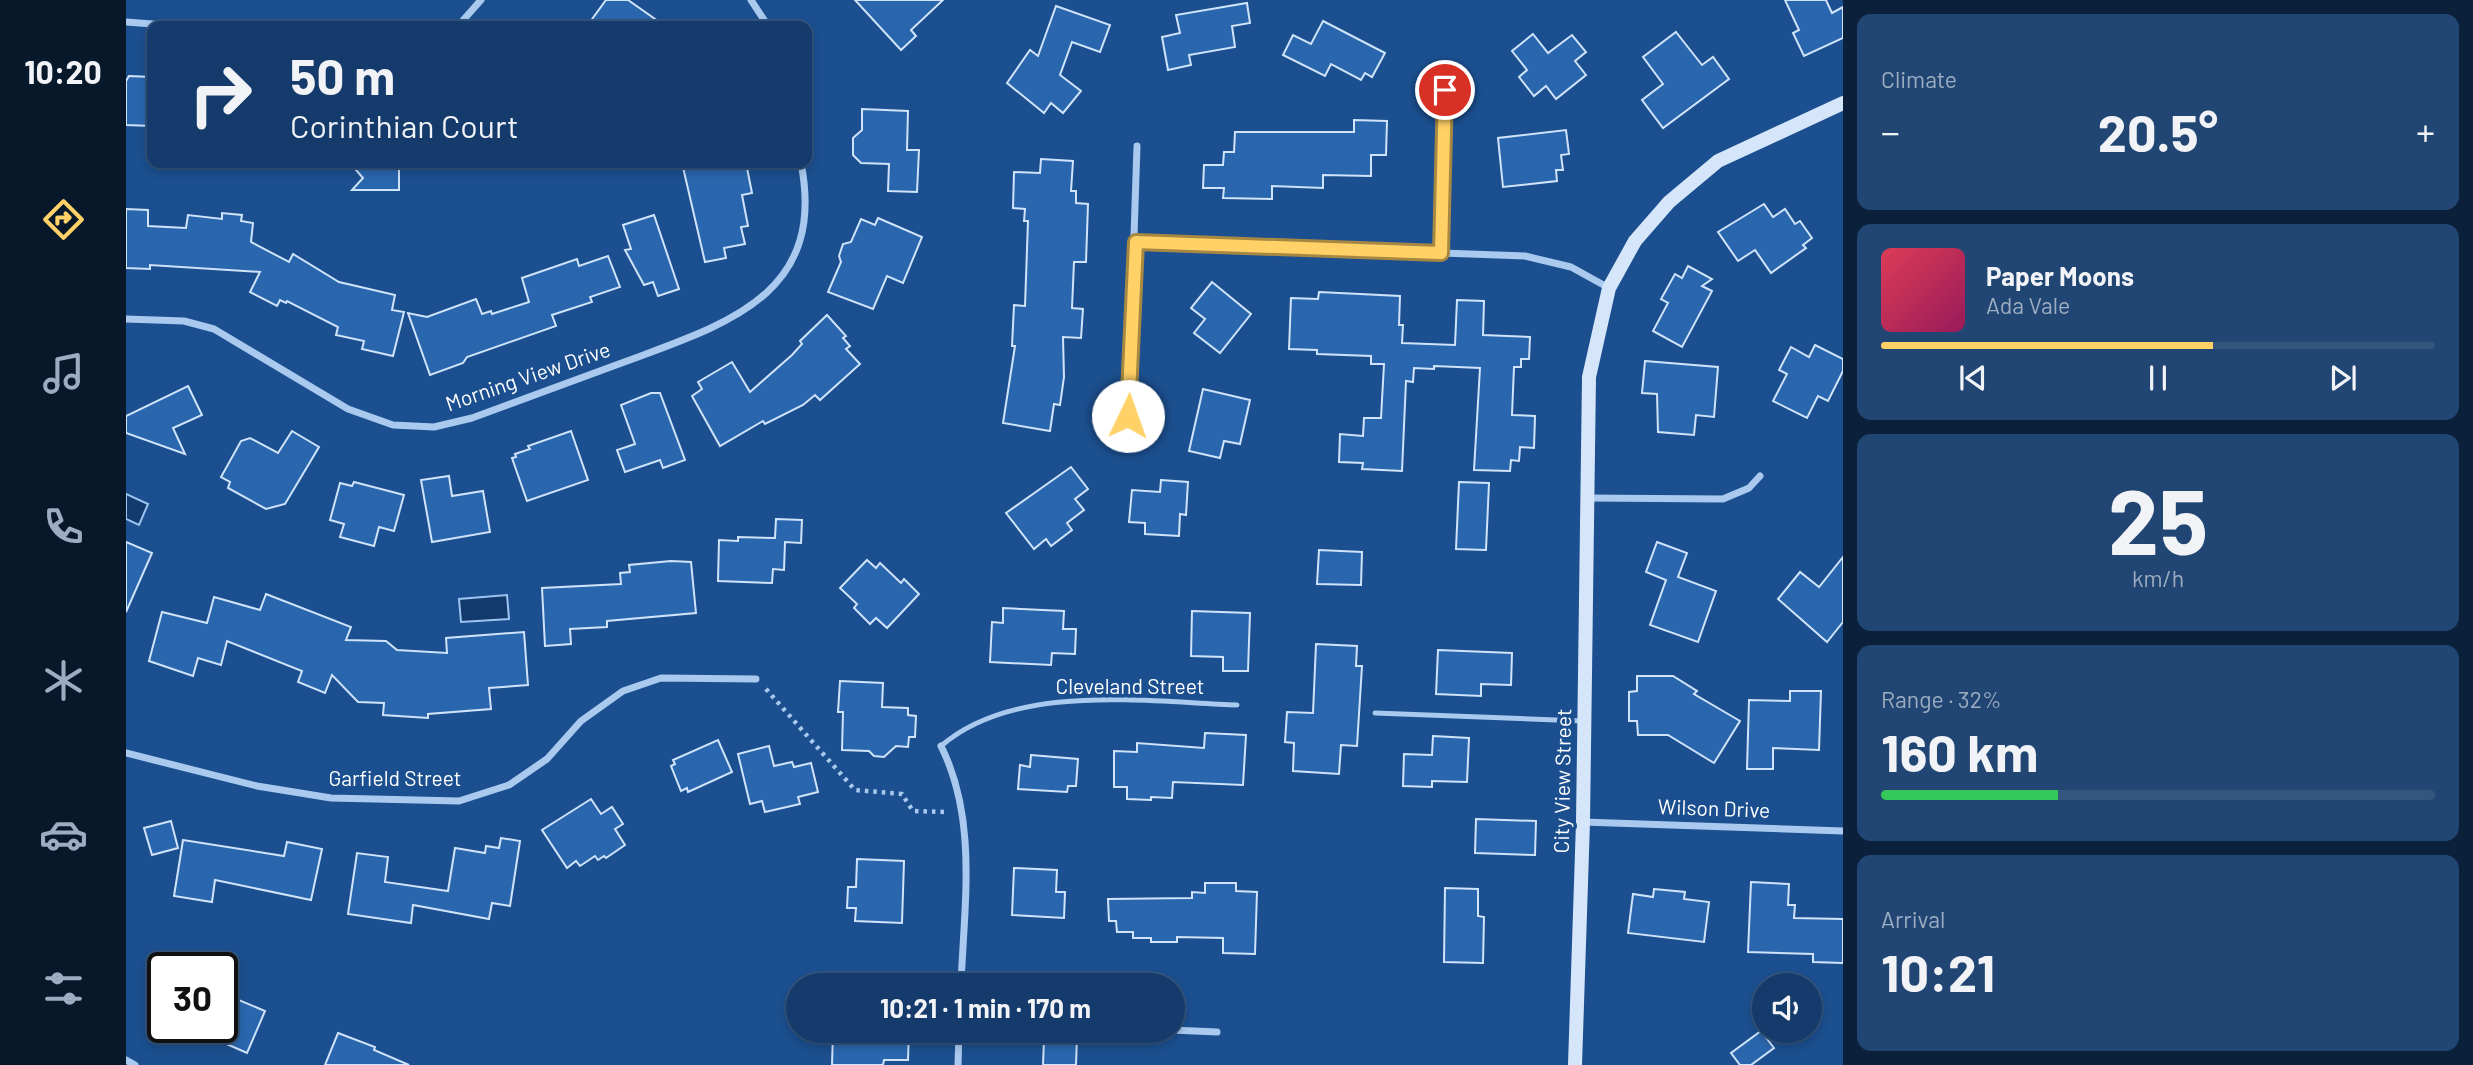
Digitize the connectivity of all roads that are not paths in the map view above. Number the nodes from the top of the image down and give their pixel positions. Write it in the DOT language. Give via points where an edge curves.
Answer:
graph roads {
  1 [pos="481,0"];
  2 [pos="751,0"];
  3 [pos="462,21"];
  4 [pos="765,21"];
  5 [pos="126,22"];
  6 [pos="147,24"];
  7 [pos="1445,90"];
  8 [pos="1843,103"];
  9 [pos="1137,146"];
  10 [pos="801,168"];
  11 [pos="1136,242"];
  12 [pos="1441,253"];
  13 [pos="1609,288"];
  14 [pos="126,319"];
  15 [pos="1128,416"];
  16 [pos="1760,476"];
  17 [pos="1587,498"];
  18 [pos="756,679"];
  19 [pos="1237,705"];
  20 [pos="1375,713"];
  21 [pos="1586,721"];
  22 [pos="941,746"];
  23 [pos="126,753"];
  24 [pos="1584,822"];
  25 [pos="1843,831"];
  26 [pos="961,973"];
  27 [pos="1185,1031"];
  28 [pos="1217,1032"];
  29 [pos="959,1043"];
  30 [pos="126,1060"];
  31 [pos="135,1065"];
  32 [pos="958,1065"];
  33 [pos="1574,1065"];
  1 -- 3 [label="street"];
  2 -- 4 [label="street"];
  5 -- 6 [label="street"];
  7 -- 12 [label="street"];
  8 -- 13 [label="street, City View Street" via="1718,161 1669,202 1635,241"];
  9 -- 11 [label="street"];
  10 -- 14 [label="street, Morning View Drive" via="803,224 789,266 760,301 716,328 472,418 434,427 393,425 348,409 214,329 184,321"];
  11 -- 12 [label="street"];
  11 -- 15 [label="street"];
  12 -- 13 [label="street" via="1525,256 1571,267"];
  13 -- 17 [label="street, City View Street" via="1589,377"];
  16 -- 17 [label="street" via="1737,496 1723,499"];
  17 -- 21 [label="street, City View Street"];
  18 -- 23 [label="street, Garfield Street" via="661,678 624,691 581,721 547,760 509,785 459,801 331,798 257,786"];
  19 -- 22 [label="lane, Cleveland Street" via="1047,704 973,723"];
  20 -- 21 [label="lane"];
  21 -- 24 [label="street, City View Street"];
  22 -- 26 [label="street, Cleveland Street" via="964,812"];
  24 -- 25 [label="street, Wilson Drive"];
  24 -- 33 [label="street, City View Street"];
  27 -- 28 [label="street"];
  29 -- 32 [label="street"];
  30 -- 31 [label="street"];
}
